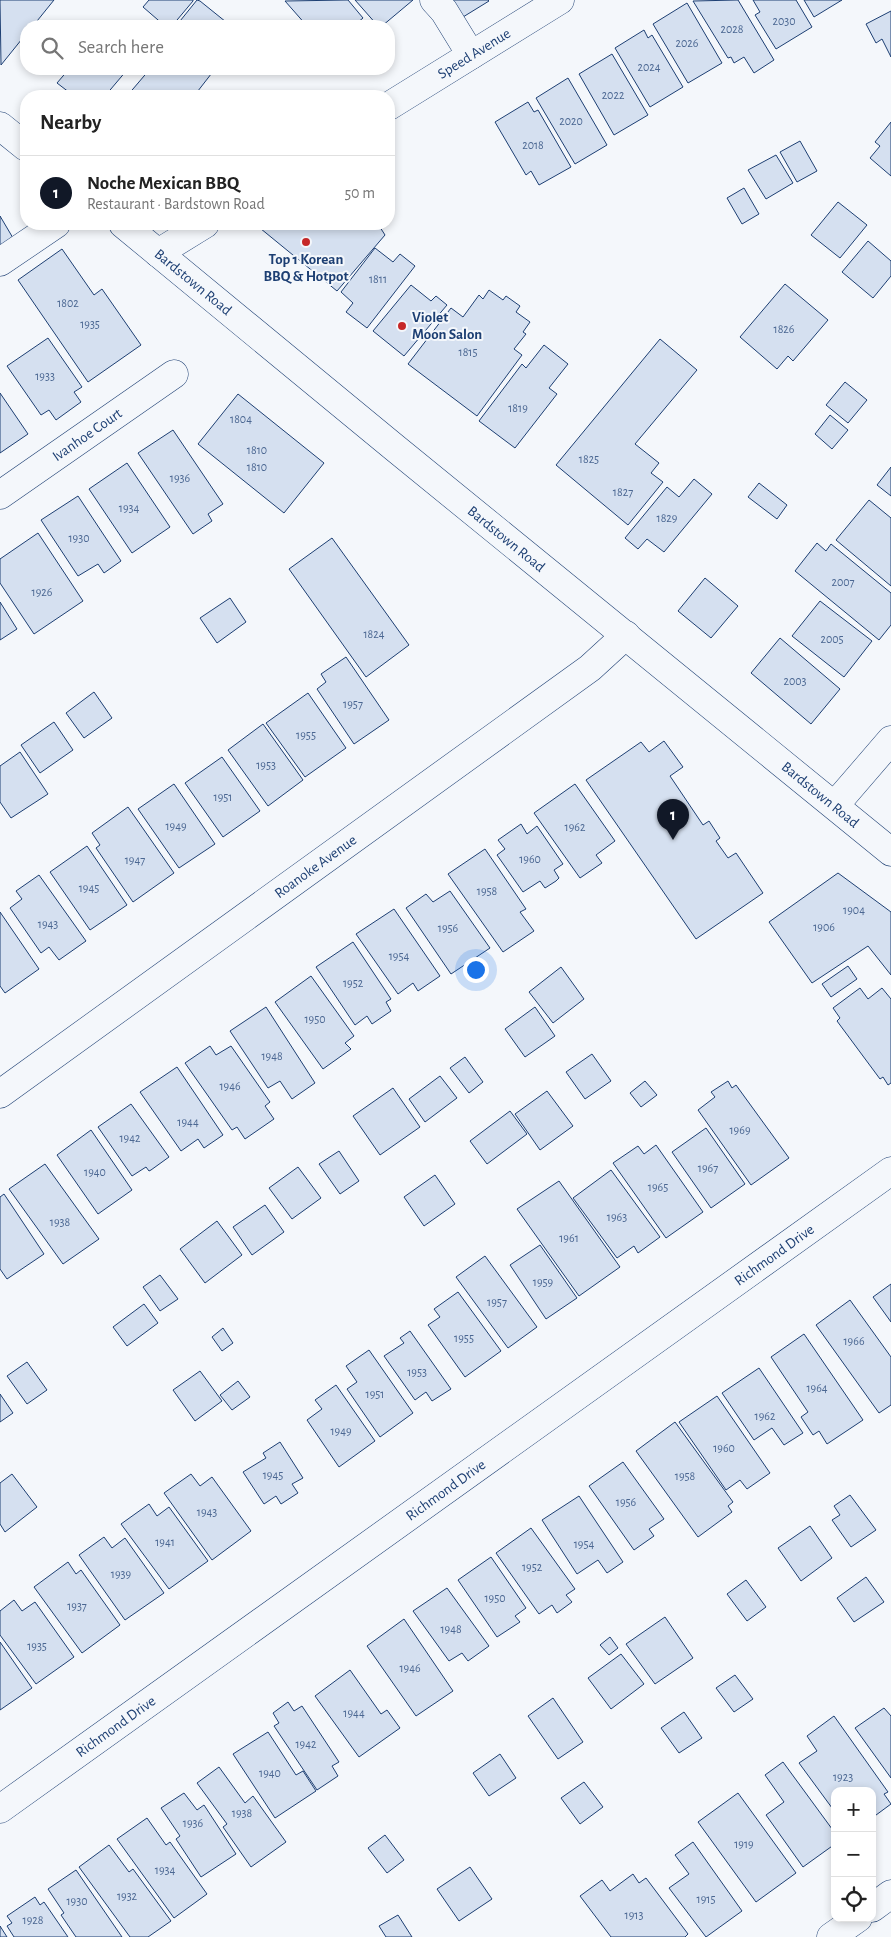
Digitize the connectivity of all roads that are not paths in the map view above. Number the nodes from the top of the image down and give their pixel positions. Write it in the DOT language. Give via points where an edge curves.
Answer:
graph roads {
  1 [pos="434,0"];
  2 [pos="560,0"];
  3 [pos="471,55"];
  4 [pos="395,102"];
  5 [pos="0,126"];
  6 [pos="20,142"];
  7 [pos="47,230"];
  8 [pos="130,230"];
  9 [pos="195,230"];
  10 [pos="158,253"];
  11 [pos="0,262"];
  12 [pos="174,374"];
  13 [pos="0,496"];
  14 [pos="626,635"];
  15 [pos="891,740"];
  16 [pos="835,805"];
  17 [pos="891,852"];
  18 [pos="0,1094"];
  19 [pos="891,1171"];
  20 [pos="0,1809"];
  21 [pos="891,1894"];
  22 [pos="876,1905"];
  23 [pos="852,1922"];
  24 [pos="831,1937"];
  1 -- 3 [label="street"];
  2 -- 3 [label="street, Speed Avenue"];
  3 -- 4 [label="street, Speed Avenue"];
  5 -- 6 [label="street"];
  7 -- 11 [label="street"];
  8 -- 10 [label="street, Bardstown Road"];
  9 -- 10 [label="street"];
  10 -- 14 [label="street, Bardstown Road"];
  12 -- 13 [label="street, Ivanhoe Court"];
  14 -- 16 [label="street, Bardstown Road"];
  14 -- 18 [label="street, Roanoke Avenue" via="582,674"];
  15 -- 16 [label="street"];
  16 -- 17 [label="street, Bardstown Road"];
  19 -- 20 [label="street, Richmond Drive"];
  21 -- 22 [label="street"];
  23 -- 24 [label="street"];
}
